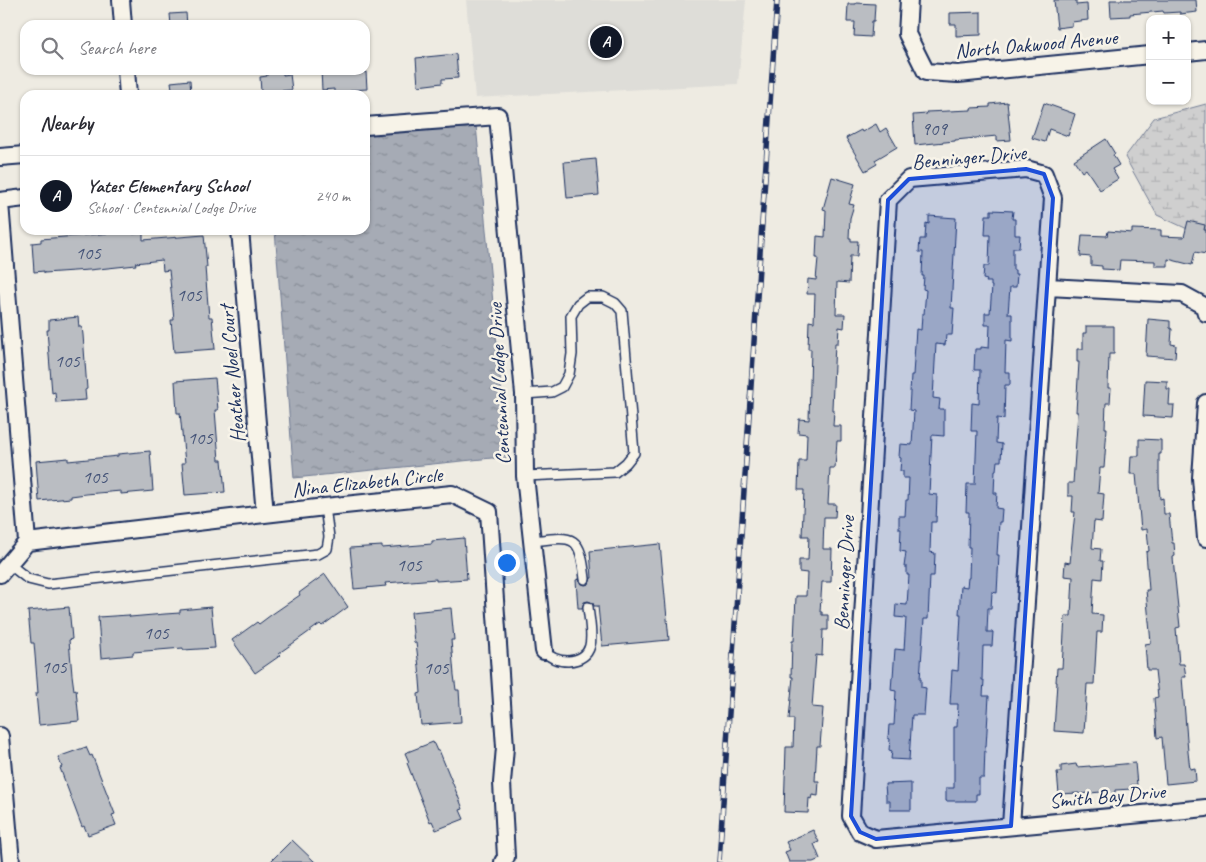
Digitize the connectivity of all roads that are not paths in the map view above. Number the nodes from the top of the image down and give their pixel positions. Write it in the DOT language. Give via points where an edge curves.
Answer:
graph roads {
  1 [pos="121,0"];
  2 [pos="909,0"];
  3 [pos="123,20"];
  4 [pos="1206,50"];
  5 [pos="1191,52"];
  6 [pos="1146,55"];
  7 [pos="126,75"];
  8 [pos="128,90"];
  9 [pos="370,126"];
  10 [pos="20,155"];
  11 [pos="0,157"];
  12 [pos="20,199"];
  13 [pos="0,202"];
  14 [pos="240,235"];
  15 [pos="1048,287"];
  16 [pos="1206,313"];
  17 [pos="524,394"];
  18 [pos="1206,404"];
  19 [pos="525,476"];
  20 [pos="1204,478"];
  21 [pos="325,507"];
  22 [pos="265,514"];
  23 [pos="1206,538"];
  24 [pos="532,541"];
  25 [pos="27,542"];
  26 [pos="4,569"];
  27 [pos="585,579"];
  28 [pos="588,607"];
  29 [pos="544,651"];
  30 [pos="0,736"];
  31 [pos="1206,808"];
  32 [pos="1011,826"];
  33 [pos="7,858"];
  34 [pos="503,862"];
  1 -- 3 [label="street"];
  2 -- 6 [label="street, North Oakwood Avenue" via="906,34 926,72 958,74"];
  4 -- 5 [label="street"];
  7 -- 8 [label="street"];
  9 -- 17 [label="street, Centennial Lodge Drive" via="498,116"];
  10 -- 11 [label="street"];
  12 -- 13 [label="street"];
  13 -- 25 [label="street"];
  14 -- 22 [label="street, Heather Noel Court"];
  15 -- 16 [label="street" via="1182,294 1204,306"];
  15 -- 32 [label="street, Benninger Drive"];
  15 -- 32 [label="street, Benninger Drive" via="1053,198 1044,174 1026,169 909,179 888,200 851,816 860,832 876,839"];
  17 -- 19 [label="street, Centennial Lodge Drive"];
  17 -- 19 [label="lane" via="552,392 562,387 569,374 572,316 578,304 587,297 603,297 615,303 622,311 634,453 615,472"];
  18 -- 20 [label="street"];
  19 -- 24 [label="street, Centennial Lodge Drive"];
  20 -- 23 [label="street"];
  21 -- 22 [label="street, Nina Elizabeth Circle"];
  21 -- 26 [label="lane" via="329,537 327,549 318,554 48,584"];
  21 -- 34 [label="street, Nina Elizabeth Circle" via="452,494 489,512 505,747 502,783 506,857"];
  22 -- 25 [label="street, Nina Elizabeth Circle"];
  24 -- 27 [label="lane" via="571,540 583,557"];
  24 -- 29 [label="street, Centennial Lodge Drive"];
  25 -- 26 [label="street"];
  28 -- 29 [label="lane" via="591,641 586,654 575,660 560,660"];
  30 -- 33 [label="street"];
  31 -- 32 [label="street, Smith Bay Drive"];
}
